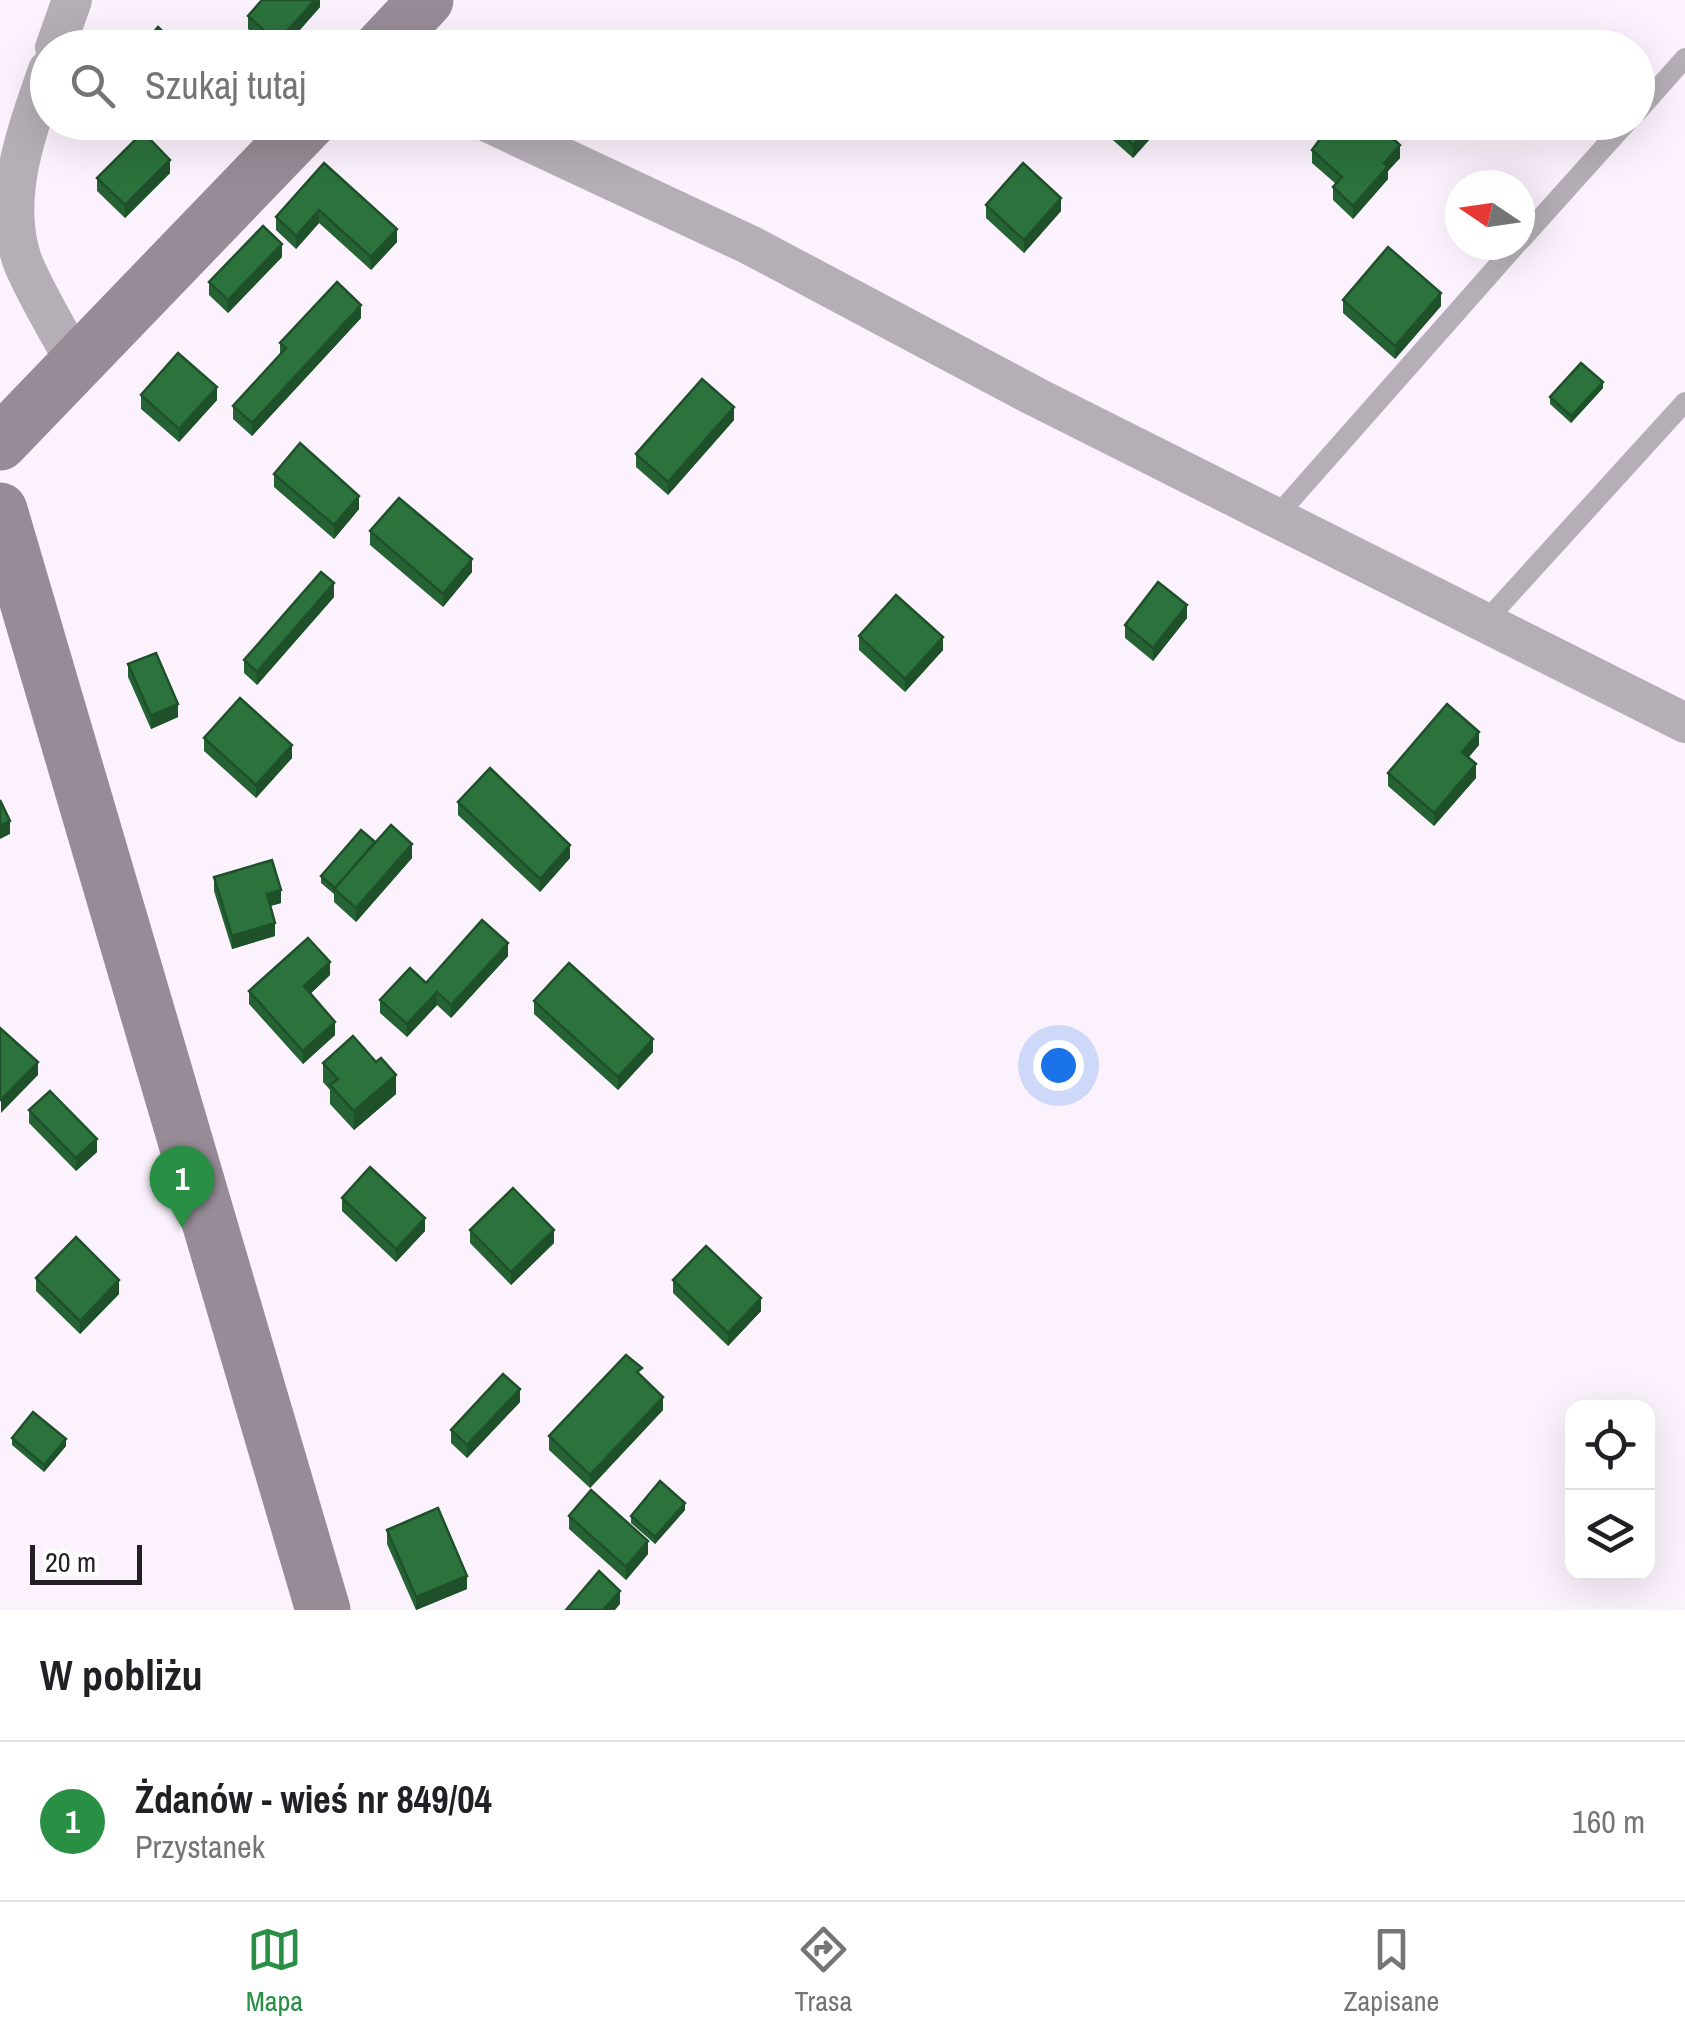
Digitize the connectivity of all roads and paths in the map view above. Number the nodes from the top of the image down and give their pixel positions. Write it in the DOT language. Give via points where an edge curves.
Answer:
graph roads {
  1 [pos="72,0"];
  2 [pos="426,0"];
  3 [pos="61,30"];
  4 [pos="398,30"];
  5 [pos="1685,58"];
  6 [pos="1655,91"];
  7 [pos="30,129"];
  8 [pos="292,140"];
  9 [pos="525,140"];
  10 [pos="1610,140"];
  11 [pos="1535,224"];
  12 [pos="1503,260"];
  13 [pos="76,365"];
  14 [pos="1685,402"];
  15 [pos="0,444"];
  16 [pos="0,510"];
  17 [pos="1274,518"];
  18 [pos="1483,624"];
  19 [pos="1685,723"];
  20 [pos="324,1610"];
  1 -- 3 [label="street"];
  2 -- 4 [label="main road"];
  5 -- 6 [label="lane"];
  7 -- 13 [label="street" via="14,181 13,226 22,262"];
  8 -- 13 [label="main road"];
  9 -- 17 [label="street" via="750,245"];
  10 -- 11 [label="lane"];
  12 -- 17 [label="lane"];
  13 -- 15 [label="main road"];
  14 -- 18 [label="lane"];
  16 -- 20 [label="main road"];
  17 -- 18 [label="street"];
  18 -- 19 [label="street"];
}
